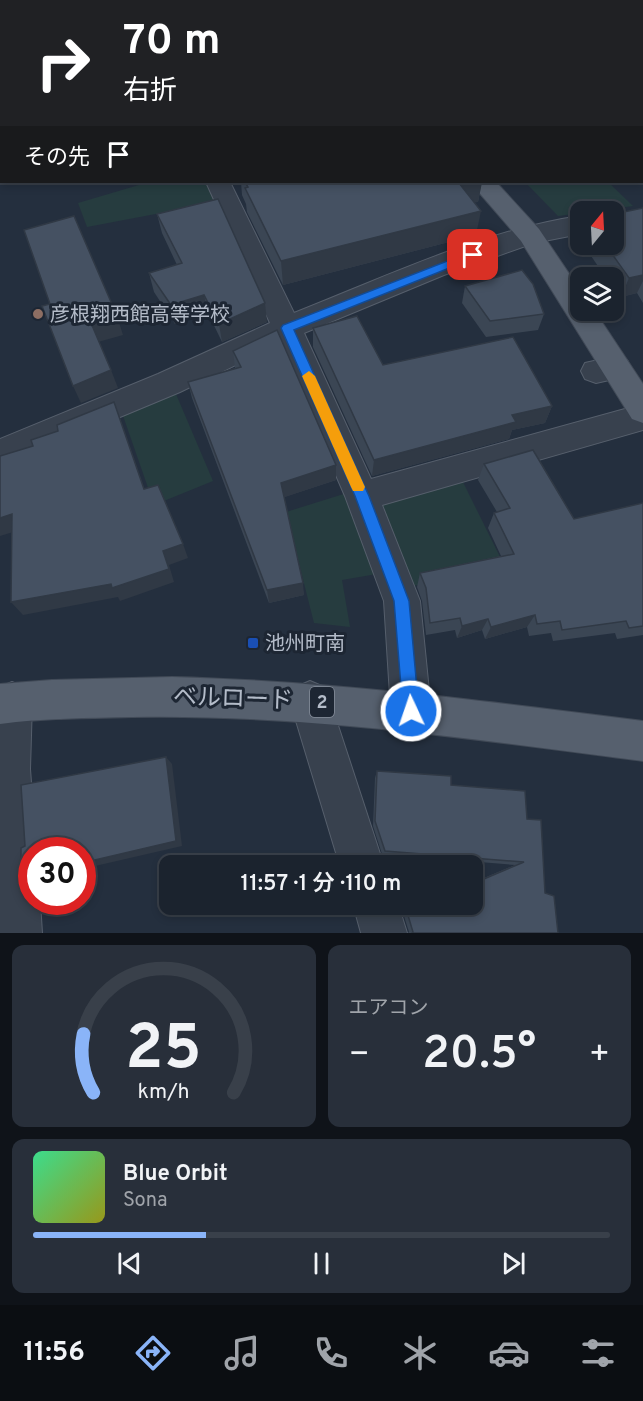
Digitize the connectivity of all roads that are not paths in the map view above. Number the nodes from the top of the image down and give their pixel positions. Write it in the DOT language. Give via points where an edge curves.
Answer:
graph roads {
  1 [pos="218,183"];
  2 [pos="483,183"];
  3 [pos="570,227"];
  4 [pos="530,235"];
  5 [pos="287,328"];
  6 [pos="643,410"];
  7 [pos="643,417"];
  8 [pos="0,453"];
  9 [pos="362,496"];
  10 [pos="310,701"];
  11 [pos="6,703"];
  12 [pos="411,711"];
  13 [pos="643,741"];
  14 [pos="359,855"];
  15 [pos="378,915"];
  16 [pos="19,933"];
  17 [pos="384,933"];
  1 -- 5 [label="street"];
  2 -- 4 [label="main road"];
  3 -- 4 [label="street"];
  4 -- 5 [label="street" via="355,306"];
  4 -- 6 [label="main road" via="606,370"];
  5 -- 8 [label="street" via="169,383"];
  5 -- 9 [label="street"];
  7 -- 9 [label="street"];
  9 -- 12 [label="street" via="402,601"];
  10 -- 11 [label="main road, ベルロード / 2" via="177,695"];
  10 -- 12 [label="main road, ベルロード / 2"];
  10 -- 14 [label="street"];
  11 -- 16 [label="street"];
  12 -- 13 [label="main road, ベルロード / 2"];
  15 -- 17 [label="street"];
}
